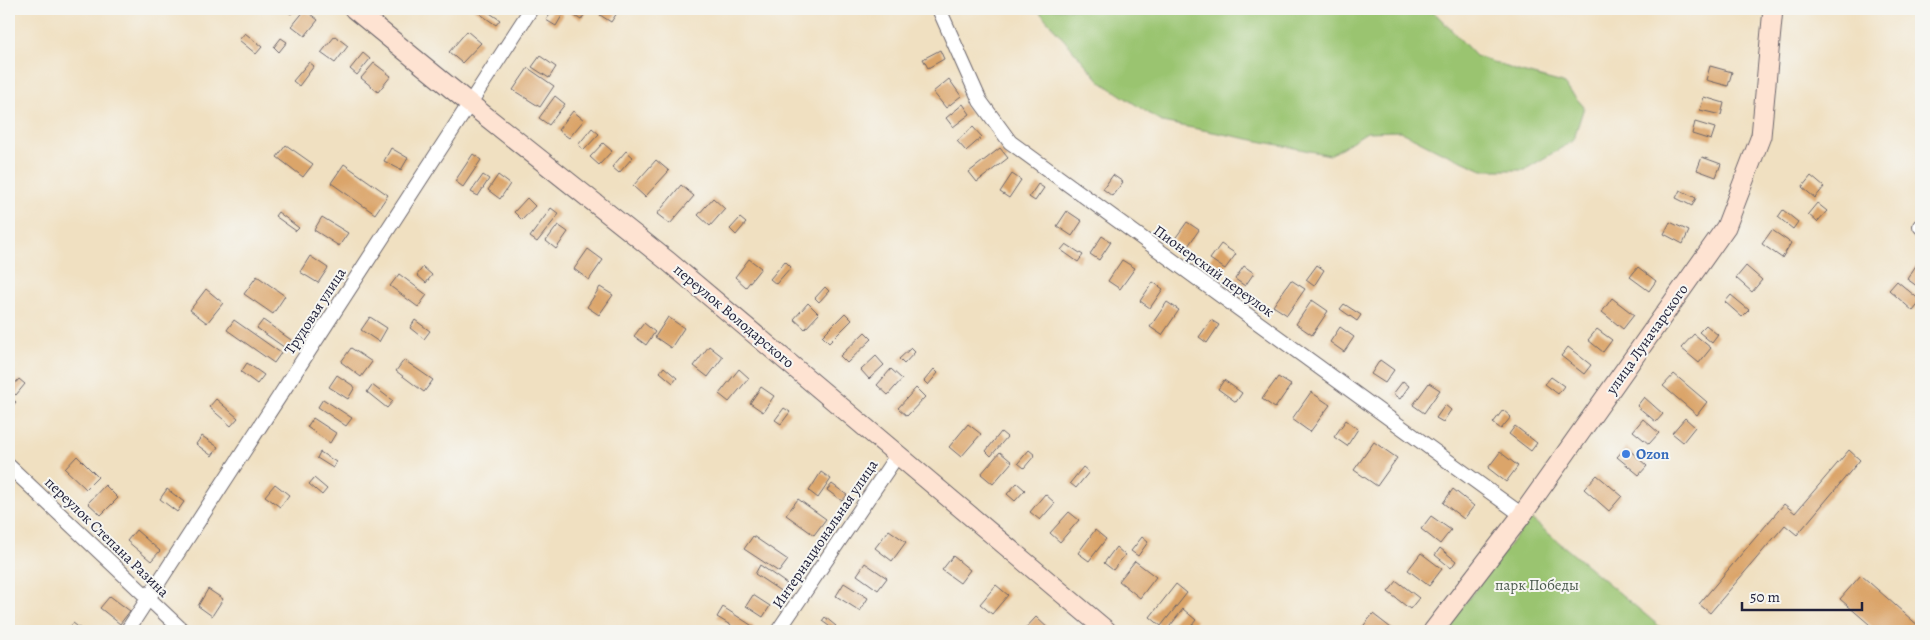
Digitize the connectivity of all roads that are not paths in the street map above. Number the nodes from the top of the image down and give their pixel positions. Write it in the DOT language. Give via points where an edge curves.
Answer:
graph roads {
  1 [pos="354,9"];
  2 [pos="531,9"];
  3 [pos="939,9"];
  4 [pos="1773,9"];
  5 [pos="469,103"];
  6 [pos="898,454"];
  7 [pos="9,466"];
  8 [pos="1522,515"];
  9 [pos="147,598"];
  10 [pos="127,631"];
  11 [pos="182,631"];
  12 [pos="778,631"];
  13 [pos="1107,631"];
  14 [pos="1433,631"];
  1 -- 5 [label="street, переулок Володарского"];
  2 -- 5 [label="street, Трудовая улица"];
  3 -- 8 [label="street, Пионерский переулок" via="980,101 1010,142"];
  4 -- 8 [label="street, улица Луначарского" via="1761,136 1726,228"];
  5 -- 6 [label="street, переулок Володарского" via="669,262"];
  5 -- 9 [label="street, Трудовая улица"];
  6 -- 12 [label="street, Интернациональная улица"];
  6 -- 13 [label="street, переулок Володарского"];
  7 -- 9 [label="street, переулок Степана Разина"];
  8 -- 14 [label="street, улица Луначарского"];
  9 -- 10 [label="street, Трудовая улица"];
  9 -- 11 [label="street, переулок Степана Разина"];
}
